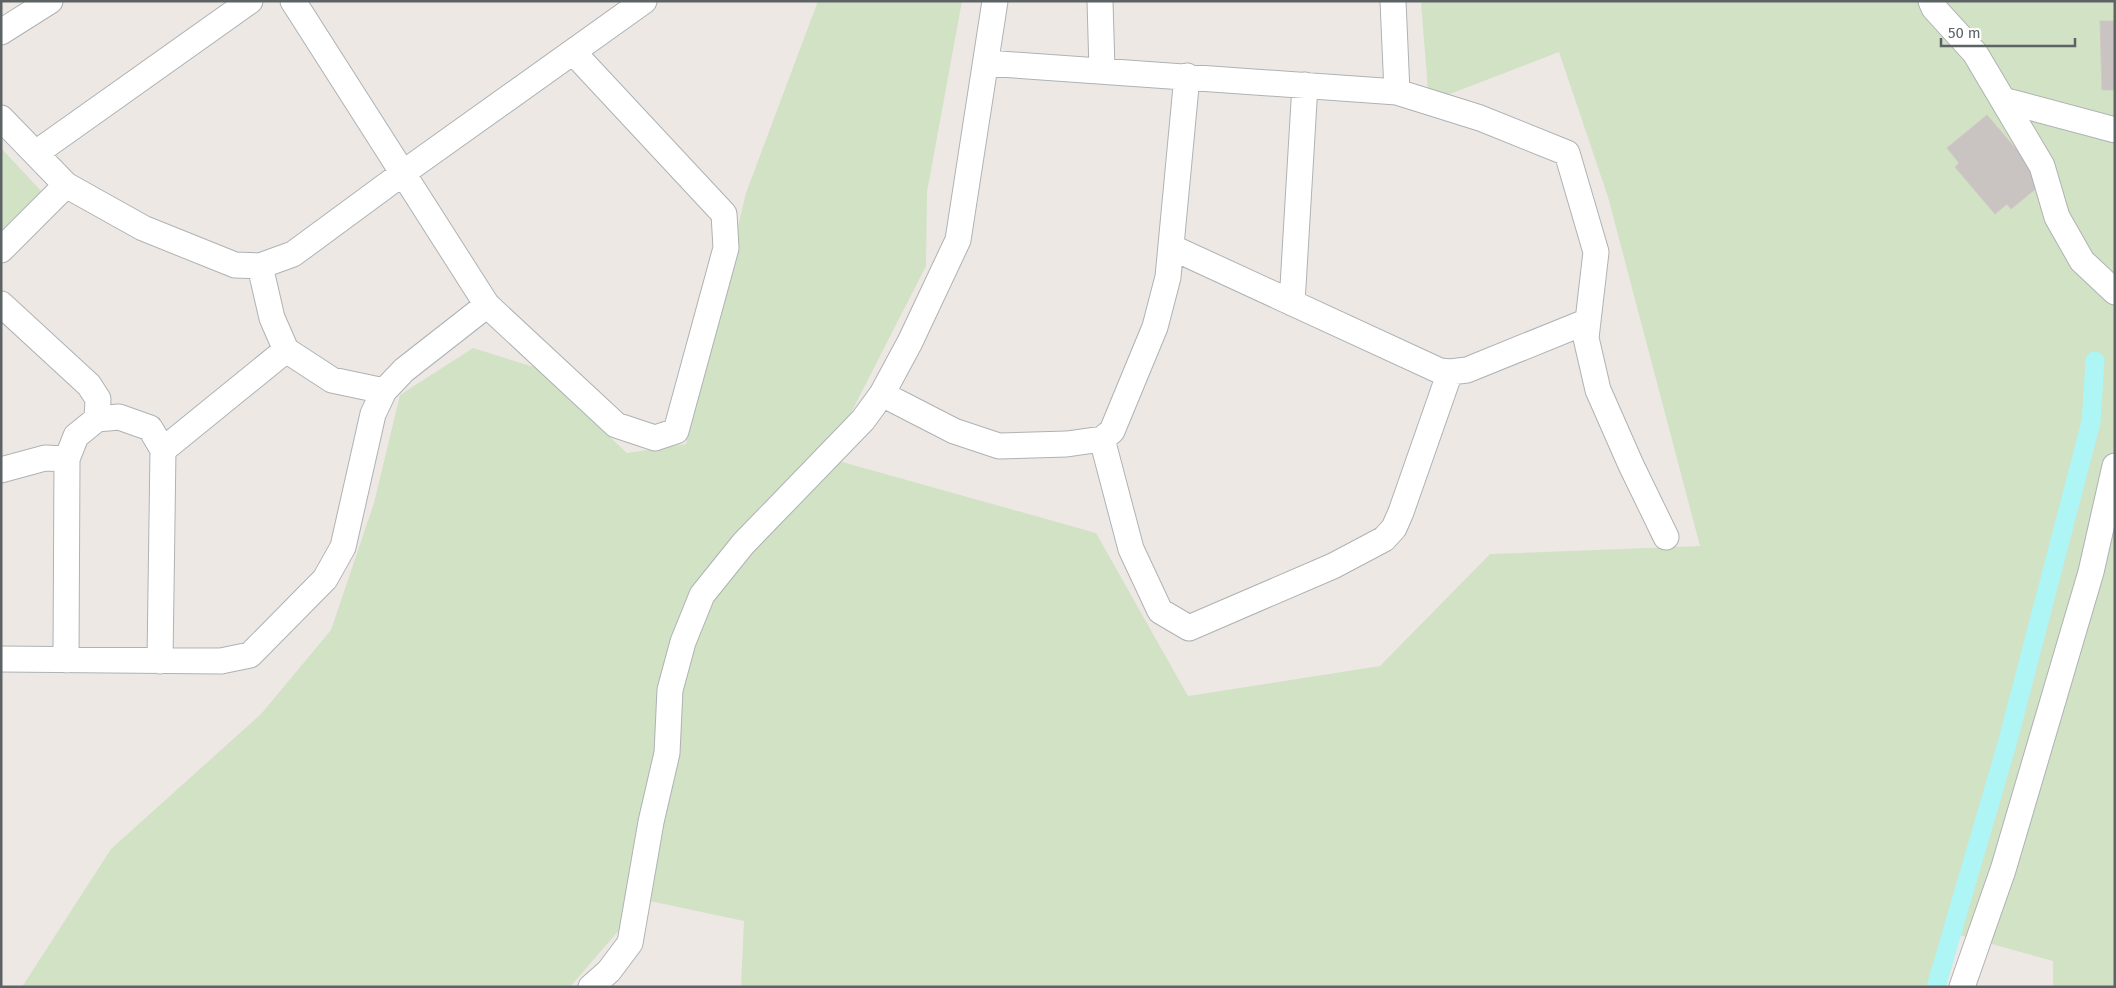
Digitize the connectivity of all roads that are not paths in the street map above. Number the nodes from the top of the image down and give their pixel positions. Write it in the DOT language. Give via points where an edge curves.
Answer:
graph roads {
  1 [pos="50,1"];
  2 [pos="250,1"];
  3 [pos="293,1"];
  4 [pos="644,1"];
  5 [pos="995,1"];
  6 [pos="1100,1"];
  7 [pos="1393,1"];
  8 [pos="1931,1"];
  9 [pos="1,32"];
  10 [pos="573,52"];
  11 [pos="986,63"];
  12 [pos="1102,70"];
  13 [pos="1187,76"];
  14 [pos="1305,84"];
  15 [pos="1397,92"];
  16 [pos="2003,100"];
  17 [pos="1,118"];
  18 [pos="2115,130"];
  19 [pos="36,153"];
  20 [pos="403,173"];
  21 [pos="66,185"];
  22 [pos="1171,247"];
  23 [pos="1,250"];
  24 [pos="260,266"];
  25 [pos="2115,292"];
  26 [pos="1292,303"];
  27 [pos="1,304"];
  28 [pos="487,305"];
  29 [pos="1588,321"];
  30 [pos="286,350"];
  31 [pos="1450,372"];
  32 [pos="384,391"];
  33 [pos="882,394"];
  34 [pos="97,419"];
  35 [pos="1102,439"];
  36 [pos="163,450"];
  37 [pos="68,459"];
  38 [pos="2115,466"];
  39 [pos="1,470"];
  40 [pos="1666,537"];
  41 [pos="1,659"];
  42 [pos="66,660"];
  43 [pos="160,661"];
  44 [pos="592,987"];
  45 [pos="1962,987"];
  1 -- 9 [label="street"];
  2 -- 19 [label="street"];
  3 -- 20 [label="street"];
  4 -- 10 [label="street"];
  5 -- 11 [label="street"];
  6 -- 12 [label="street"];
  7 -- 15 [label="street"];
  8 -- 16 [label="street" via="1975,53"];
  10 -- 20 [label="street"];
  10 -- 28 [label="street" via="724,214 726,248 676,431 655,438 616,425"];
  11 -- 12 [label="street"];
  11 -- 33 [label="street" via="958,240"];
  12 -- 13 [label="street"];
  13 -- 14 [label="street"];
  13 -- 22 [label="street"];
  14 -- 15 [label="street"];
  14 -- 26 [label="street"];
  15 -- 29 [label="street" via="1480,118 1567,153 1596,252"];
  16 -- 18 [label="street"];
  16 -- 25 [label="street" via="2042,166 2057,217 2082,261"];
  17 -- 19 [label="street"];
  19 -- 21 [label="street"];
  20 -- 24 [label="street" via="293,254"];
  20 -- 28 [label="street"];
  21 -- 23 [label="street"];
  21 -- 24 [label="street" via="152,231 235,265"];
  22 -- 26 [label="street"];
  22 -- 35 [label="street" via="1168,277 1155,327 1112,430"];
  24 -- 30 [label="street" via="272,318"];
  26 -- 31 [label="street" via="1430,368"];
  27 -- 34 [label="street" via="89,384 98,399"];
  28 -- 32 [label="street" via="404,370"];
  29 -- 31 [label="street" via="1467,370"];
  29 -- 40 [label="street" via="1586,338 1598,390"];
  30 -- 32 [label="street" via="332,380"];
  30 -- 36 [label="street"];
  31 -- 35 [label="street" via="1401,512 1394,528 1384,538 1333,566 1188,628 1160,611 1131,549"];
  32 -- 43 [label="street" via="373,414 343,547 325,580 250,655 221,661"];
  33 -- 35 [label="street" via="954,430 999,446 1067,444"];
  33 -- 44 [label="street" via="863,420 743,544 702,595 683,642 670,690 667,753 651,822 630,943 609,972"];
  34 -- 36 [label="street" via="119,418 150,428"];
  34 -- 37 [label="street" via="76,436"];
  36 -- 43 [label="street"];
  37 -- 39 [label="street" via="44,458"];
  37 -- 42 [label="street"];
  38 -- 45 [label="street" via="2091,572 2003,870"];
  41 -- 42 [label="street"];
  42 -- 43 [label="street"];
}
